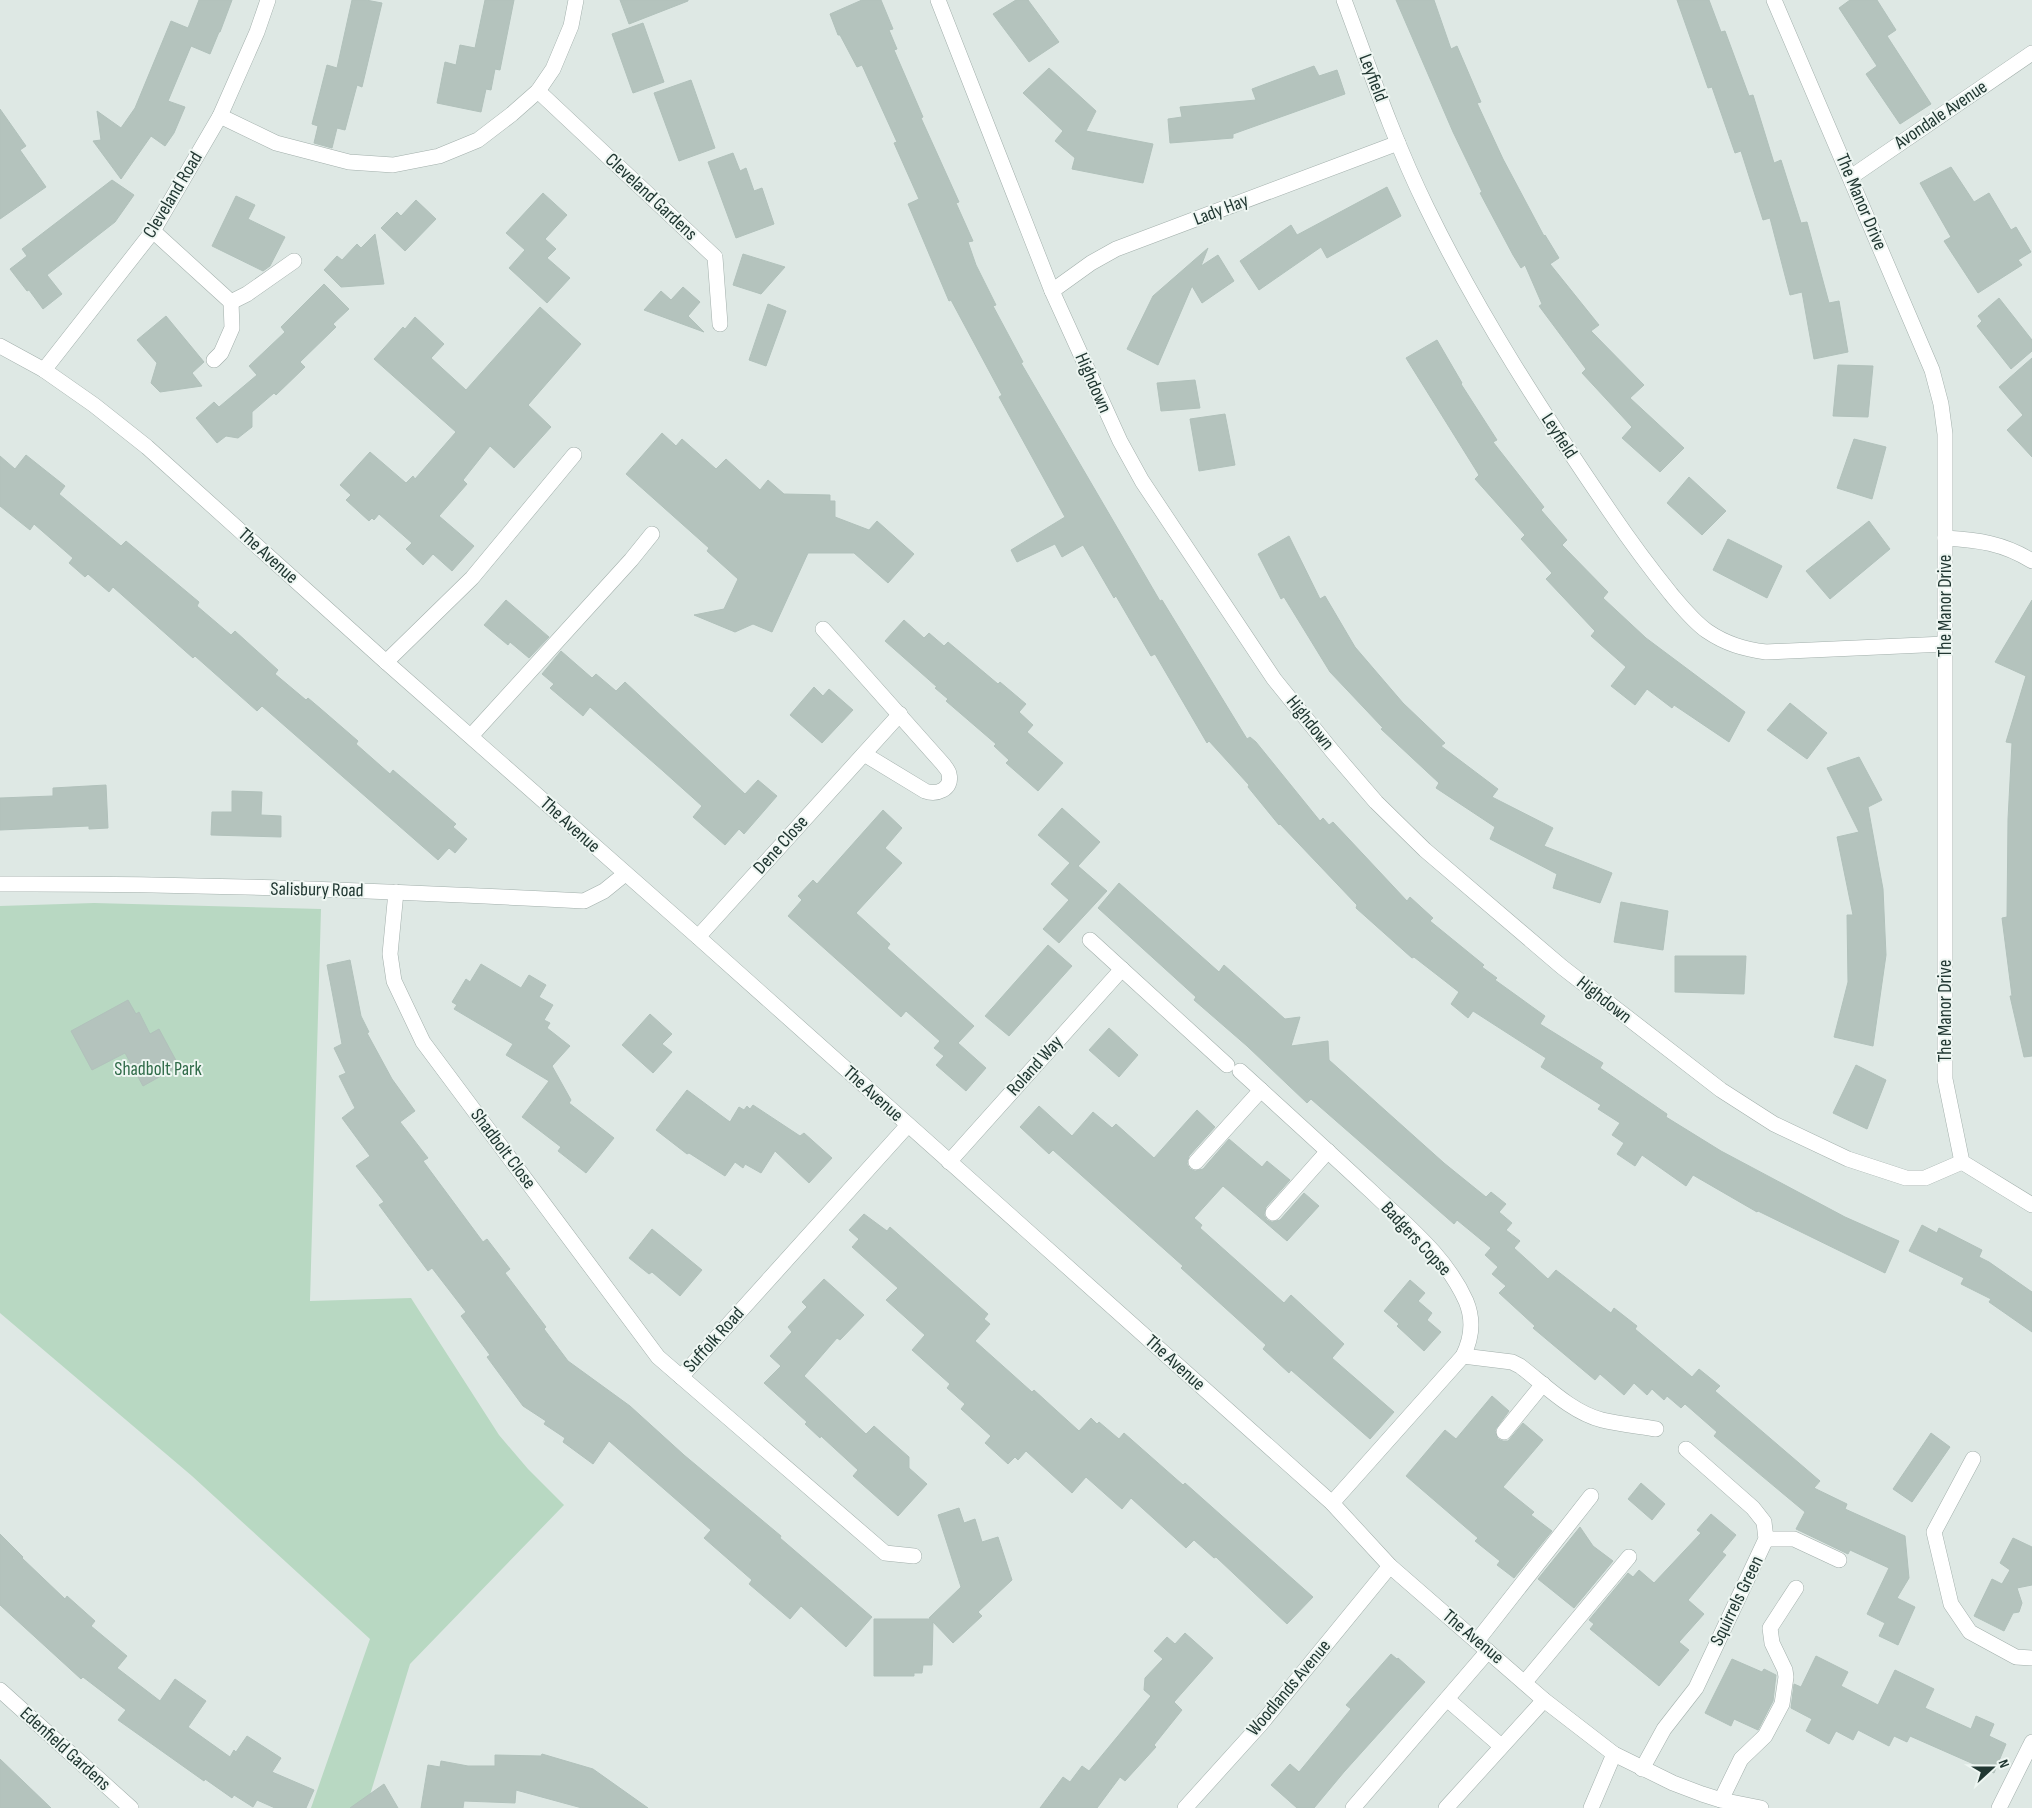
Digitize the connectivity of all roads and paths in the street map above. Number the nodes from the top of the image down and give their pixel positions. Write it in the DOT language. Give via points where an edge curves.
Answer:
graph roads {
  1 [pos="268,0"];
  2 [pos="576,0"];
  3 [pos="938,0"];
  4 [pos="1344,0"];
  5 [pos="1774,0"];
  6 [pos="2032,53"];
  7 [pos="538,92"];
  8 [pos="220,116"];
  9 [pos="1398,143"];
  10 [pos="1851,177"];
  11 [pos="152,231"];
  12 [pos="294,261"];
  13 [pos="1052,291"];
  14 [pos="231,302"];
  15 [pos="720,324"];
  16 [pos="0,346"];
  17 [pos="214,360"];
  18 [pos="44,370"];
  19 [pos="574,455"];
  20 [pos="652,534"];
  21 [pos="1945,538"];
  22 [pos="2032,561"];
  23 [pos="823,629"];
  24 [pos="1945,644"];
  25 [pos="386,662"];
  26 [pos="900,714"];
  27 [pos="471,736"];
  28 [pos="864,754"];
  29 [pos="624,874"];
  30 [pos="0,884"];
  31 [pos="396,892"];
  32 [pos="698,937"];
  33 [pos="1090,940"];
  34 [pos="1122,969"];
  35 [pos="1261,1090"];
  36 [pos="908,1125"];
  37 [pos="1328,1151"];
  38 [pos="949,1162"];
  39 [pos="1196,1162"];
  40 [pos="1962,1162"];
  41 [pos="2032,1206"];
  42 [pos="1273,1213"];
  43 [pos="1463,1356"];
  44 [pos="681,1377"];
  45 [pos="1544,1384"];
  46 [pos="1656,1429"];
  47 [pos="1504,1432"];
  48 [pos="1686,1449"];
  49 [pos="1973,1458"];
  50 [pos="1591,1496"];
  51 [pos="1332,1503"];
  52 [pos="1766,1539"];
  53 [pos="914,1556"];
  54 [pos="1629,1557"];
  55 [pos="1838,1560"];
  56 [pos="1390,1566"];
  57 [pos="1796,1588"];
  58 [pos="1483,1646"];
  59 [pos="2032,1658"];
  60 [pos="1525,1682"];
  61 [pos="0,1690"];
  62 [pos="1447,1699"];
  63 [pos="1544,1700"];
  64 [pos="2032,1742"];
  65 [pos="1501,1746"];
  66 [pos="1614,1754"];
  67 [pos="1642,1769"];
  68 [pos="1721,1800"];
  69 [pos="1701,1801"];
  70 [pos="131,1808"];
  71 [pos="1185,1808"];
  72 [pos="1353,1808"];
  73 [pos="1446,1808"];
  74 [pos="1591,1808"];
  75 [pos="1762,1808"];
  76 [pos="1999,1808"];
  1 -- 8 [label="street, Cleveland Road"];
  2 -- 7 [label="street" via="570,26 553,69"];
  3 -- 13 [label="street, Highdown"];
  4 -- 9 [label="street, Leyfield"];
  5 -- 10 [label="street, The Manor Drive"];
  6 -- 10 [label="street, Avondale Avenue"];
  7 -- 8 [label="street" via="478,140 439,156 394,165 349,162 276,143"];
  7 -- 15 [label="street, Cleveland Gardens" via="715,257"];
  8 -- 11 [label="street, Cleveland Road"];
  9 -- 13 [label="street, Lady Hay" via="1116,249"];
  9 -- 24 [label="street, Leyfield" via="1427,208 1512,364 1645,562 1693,619 1723,641 1742,649 1766,652"];
  10 -- 21 [label="street, The Manor Drive" via="1932,370 1939,395 1945,434"];
  11 -- 14 [label="street"];
  11 -- 18 [label="street, Cleveland Road"];
  12 -- 14 [label="street" via="248,294"];
  13 -- 40 [label="street, Highdown" via="1120,441 1174,531 1274,679 1376,802 1425,850 1562,967 1665,1048 1774,1124 1848,1159 1906,1178 1925,1178"];
  14 -- 17 [label="street" via="232,328 221,353"];
  16 -- 18 [label="street, The Avenue"];
  18 -- 25 [label="street, The Avenue" via="147,447"];
  19 -- 25 [label="street" via="472,578"];
  20 -- 27 [label="street"];
  21 -- 22 [label="street" via="1979,540 2003,546"];
  21 -- 24 [label="street, The Manor Drive"];
  23 -- 26 [label="street"];
  24 -- 40 [label="street, The Manor Drive" via="1945,1079"];
  25 -- 27 [label="street, The Avenue"];
  26 -- 28 [label="street, Dene Close"];
  26 -- 28 [label="street" via="950,774 945,789 940,793 925,791"];
  27 -- 29 [label="street, The Avenue"];
  28 -- 32 [label="street, Dene Close"];
  29 -- 31 [label="street, Salisbury Road" via="604,891 584,901"];
  29 -- 32 [label="street, The Avenue"];
  30 -- 31 [label="street, Salisbury Road"];
  31 -- 44 [label="street, Shadbolt Close" via="390,954 394,981 423,1042 658,1357"];
  32 -- 36 [label="street, The Avenue"];
  33 -- 34 [label="street"];
  34 -- 35 [label="street, Badgers Copse"];
  34 -- 38 [label="street, Roland Way"];
  35 -- 37 [label="street, Badgers Copse"];
  35 -- 39 [label="street"];
  36 -- 38 [label="street, The Avenue"];
  36 -- 44 [label="street, Suffolk Road"];
  37 -- 42 [label="street"];
  37 -- 43 [label="street, Badgers Copse" via="1422,1239 1457,1284 1467,1303 1471,1323 1470,1342"];
  38 -- 51 [label="street, The Avenue"];
  40 -- 41 [label="street"];
  43 -- 45 [label="street" via="1512,1362"];
  43 -- 51 [label="street, Badgers Copse"];
  44 -- 53 [label="street, Suffolk Road" via="885,1553"];
  45 -- 46 [label="street" via="1574,1408 1590,1416"];
  45 -- 47 [label="street"];
  48 -- 52 [label="street, Squirrels Green" via="1753,1508 1764,1522"];
  49 -- 59 [label="street" via="1934,1532 1951,1604 1970,1632 2016,1657"];
  50 -- 58 [label="street"];
  51 -- 56 [label="street, The Avenue"];
  52 -- 55 [label="street" via="1794,1539"];
  52 -- 67 [label="street, Squirrels Green" via="1696,1688 1664,1728"];
  54 -- 60 [label="street"];
  56 -- 58 [label="street, The Avenue"];
  56 -- 71 [label="street, Woodlands Avenue" via="1260,1725"];
  57 -- 68 [label="street" via="1770,1628 1772,1643 1785,1670 1782,1704 1765,1736 1741,1759"];
  58 -- 60 [label="street, The Avenue"];
  58 -- 62 [label="street"];
  60 -- 63 [label="street, The Avenue"];
  61 -- 70 [label="street, Edenfield Gardens"];
  62 -- 65 [label="street"];
  62 -- 72 [label="street"];
  63 -- 65 [label="street"];
  63 -- 66 [label="street, The Avenue"];
  64 -- 76 [label="street"];
  65 -- 73 [label="street"];
  66 -- 67 [label="street, The Avenue"];
  66 -- 74 [label="street"];
  67 -- 69 [label="street, The Avenue"];
  68 -- 69 [label="street, The Avenue"];
  68 -- 75 [label="street, The Avenue"];
}
